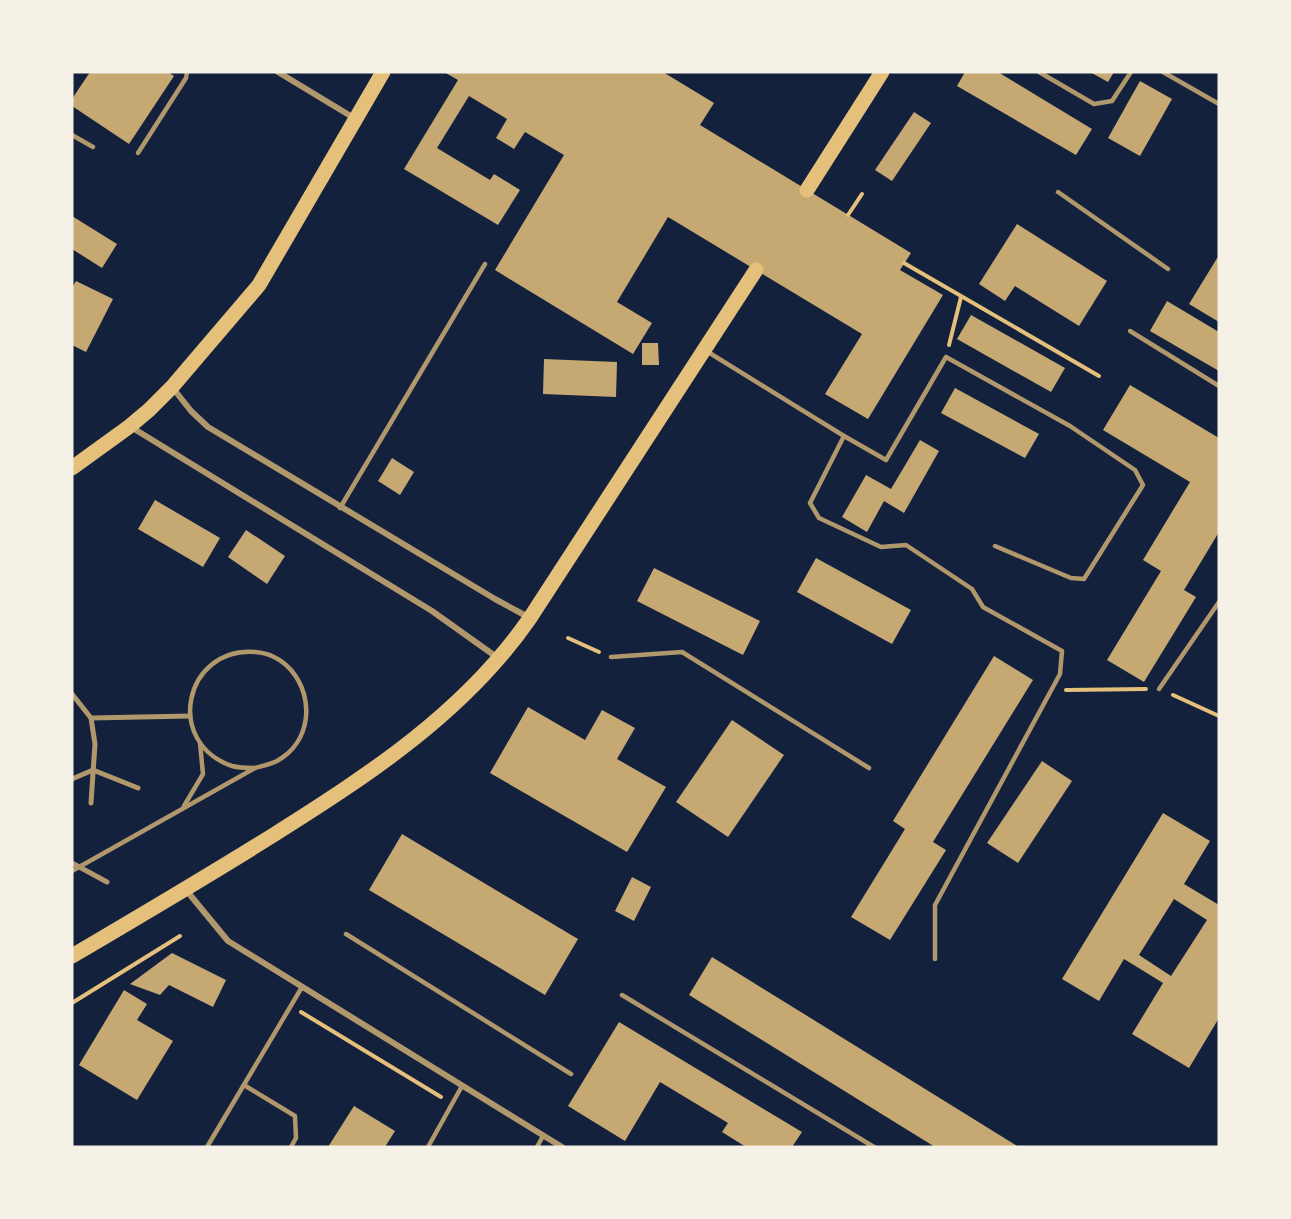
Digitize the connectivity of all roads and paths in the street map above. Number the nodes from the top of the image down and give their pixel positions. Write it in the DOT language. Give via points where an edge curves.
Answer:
graph roads {
  1 [pos="187,72"];
  2 [pos="278,72"];
  3 [pos="383,72"];
  4 [pos="882,72"];
  5 [pos="1039,72"];
  6 [pos="1131,72"];
  7 [pos="1163,72"];
  8 [pos="1219,104"];
  9 [pos="355,118"];
  10 [pos="72,135"];
  11 [pos="93,147"];
  12 [pos="138,153"];
  13 [pos="807,190"];
  14 [pos="1059,192"];
  15 [pos="862,194"];
  16 [pos="848,215"];
  17 [pos="904,263"];
  18 [pos="485,264"];
  19 [pos="1168,269"];
  20 [pos="756,270"];
  21 [pos="961,296"];
  22 [pos="1130,331"];
  23 [pos="706,350"];
  24 [pos="946,357"];
  25 [pos="1099,376"];
  26 [pos="172,387"];
  27 [pos="1219,387"];
  28 [pos="130,426"];
  29 [pos="844,436"];
  30 [pos="72,468"];
  31 [pos="340,508"];
  32 [pos="995,546"];
  33 [pos="1219,602"];
  34 [pos="530,618"];
  35 [pos="568,638"];
  36 [pos="611,657"];
  37 [pos="498,658"];
  38 [pos="1159,689"];
  39 [pos="1051,690"];
  40 [pos="72,694"];
  41 [pos="190,716"];
  42 [pos="1219,716"];
  43 [pos="91,718"];
  44 [pos="200,743"];
  45 [pos="255,768"];
  46 [pos="869,768"];
  47 [pos="93,770"];
  48 [pos="72,779"];
  49 [pos="138,788"];
  50 [pos="91,803"];
  51 [pos="177,812"];
  52 [pos="72,863"];
  53 [pos="80,866"];
  54 [pos="72,871"];
  55 [pos="107,882"];
  56 [pos="186,889"];
  57 [pos="346,934"];
  58 [pos="180,936"];
  59 [pos="72,956"];
  60 [pos="935,959"];
  61 [pos="302,987"];
  62 [pos="622,995"];
  63 [pos="72,1003"];
  64 [pos="291,1006"];
  65 [pos="570,1074"];
  66 [pos="244,1085"];
  67 [pos="462,1086"];
  68 [pos="452,1104"];
  69 [pos="543,1136"];
  70 [pos="207,1147"];
  71 [pos="291,1147"];
  72 [pos="428,1147"];
  73 [pos="537,1147"];
  74 [pos="562,1147"];
  75 [pos="874,1147"];
  1 -- 12 [label="lane"];
  2 -- 9 [label="street"];
  3 -- 9 [label="main road"];
  4 -- 13 [label="main road"];
  5 -- 6 [label="lane" via="1094,104 1112,101"];
  7 -- 8 [label="lane"];
  9 -- 26 [label="main road" via="259,285"];
  10 -- 11 [label="lane"];
  14 -- 19 [label="lane"];
  15 -- 16 [label="path"];
  17 -- 21 [label="path"];
  18 -- 31 [label="lane"];
  20 -- 23 [label="main road"];
  21 -- 24 [label="path"];
  21 -- 25 [label="path"];
  22 -- 27 [label="lane"];
  23 -- 29 [label="lane"];
  23 -- 34 [label="main road"];
  24 -- 29 [label="lane" via="886,460"];
  24 -- 32 [label="lane" via="1070,426 1135,470 1143,485 1084,579 1071,578"];
  26 -- 28 [label="main road"];
  26 -- 31 [label="street" via="208,428"];
  28 -- 30 [label="main road"];
  28 -- 37 [label="street" via="432,611"];
  29 -- 39 [label="lane" via="810,503 819,518 881,547 906,545 972,589 983,608 1062,651 1060,674"];
  31 -- 34 [label="street"];
  33 -- 38 [label="lane"];
  34 -- 37 [label="main road"];
  35 -- 36 [label="path"];
  36 -- 46 [label="lane" via="682,652"];
  37 -- 56 [label="main road" via="429,727 356,783"];
  38 -- 39 [label="path"];
  38 -- 42 [label="path"];
  39 -- 60 [label="lane" via="935,905"];
  40 -- 43 [label="street"];
  41 -- 43 [label="street"];
  41 -- 44 [label="lane"];
  41 -- 45 [label="lane" via="192,693 202,673 220,658 242,651 265,653 285,664 300,681 307,703 305,726 294,746 277,761"];
  43 -- 47 [label="street"];
  44 -- 45 [label="lane" via="215,758 234,767"];
  44 -- 51 [label="lane" via="203,774"];
  45 -- 51 [label="lane"];
  47 -- 48 [label="street"];
  47 -- 49 [label="street"];
  47 -- 50 [label="street"];
  51 -- 53 [label="lane"];
  52 -- 53 [label="street"];
  53 -- 54 [label="lane"];
  53 -- 55 [label="street"];
  56 -- 59 [label="main road"];
  56 -- 61 [label="street" via="228,940"];
  57 -- 65 [label="lane"];
  58 -- 63 [label="path"];
  61 -- 64 [label="lane"];
  61 -- 67 [label="street"];
  62 -- 75 [label="lane"];
  64 -- 66 [label="lane"];
  64 -- 68 [label="path"];
  66 -- 70 [label="lane"];
  66 -- 71 [label="lane" via="295,1116 296,1138"];
  67 -- 68 [label="lane"];
  67 -- 69 [label="street"];
  68 -- 72 [label="lane"];
  69 -- 73 [label="lane"];
  69 -- 74 [label="street"];
}
